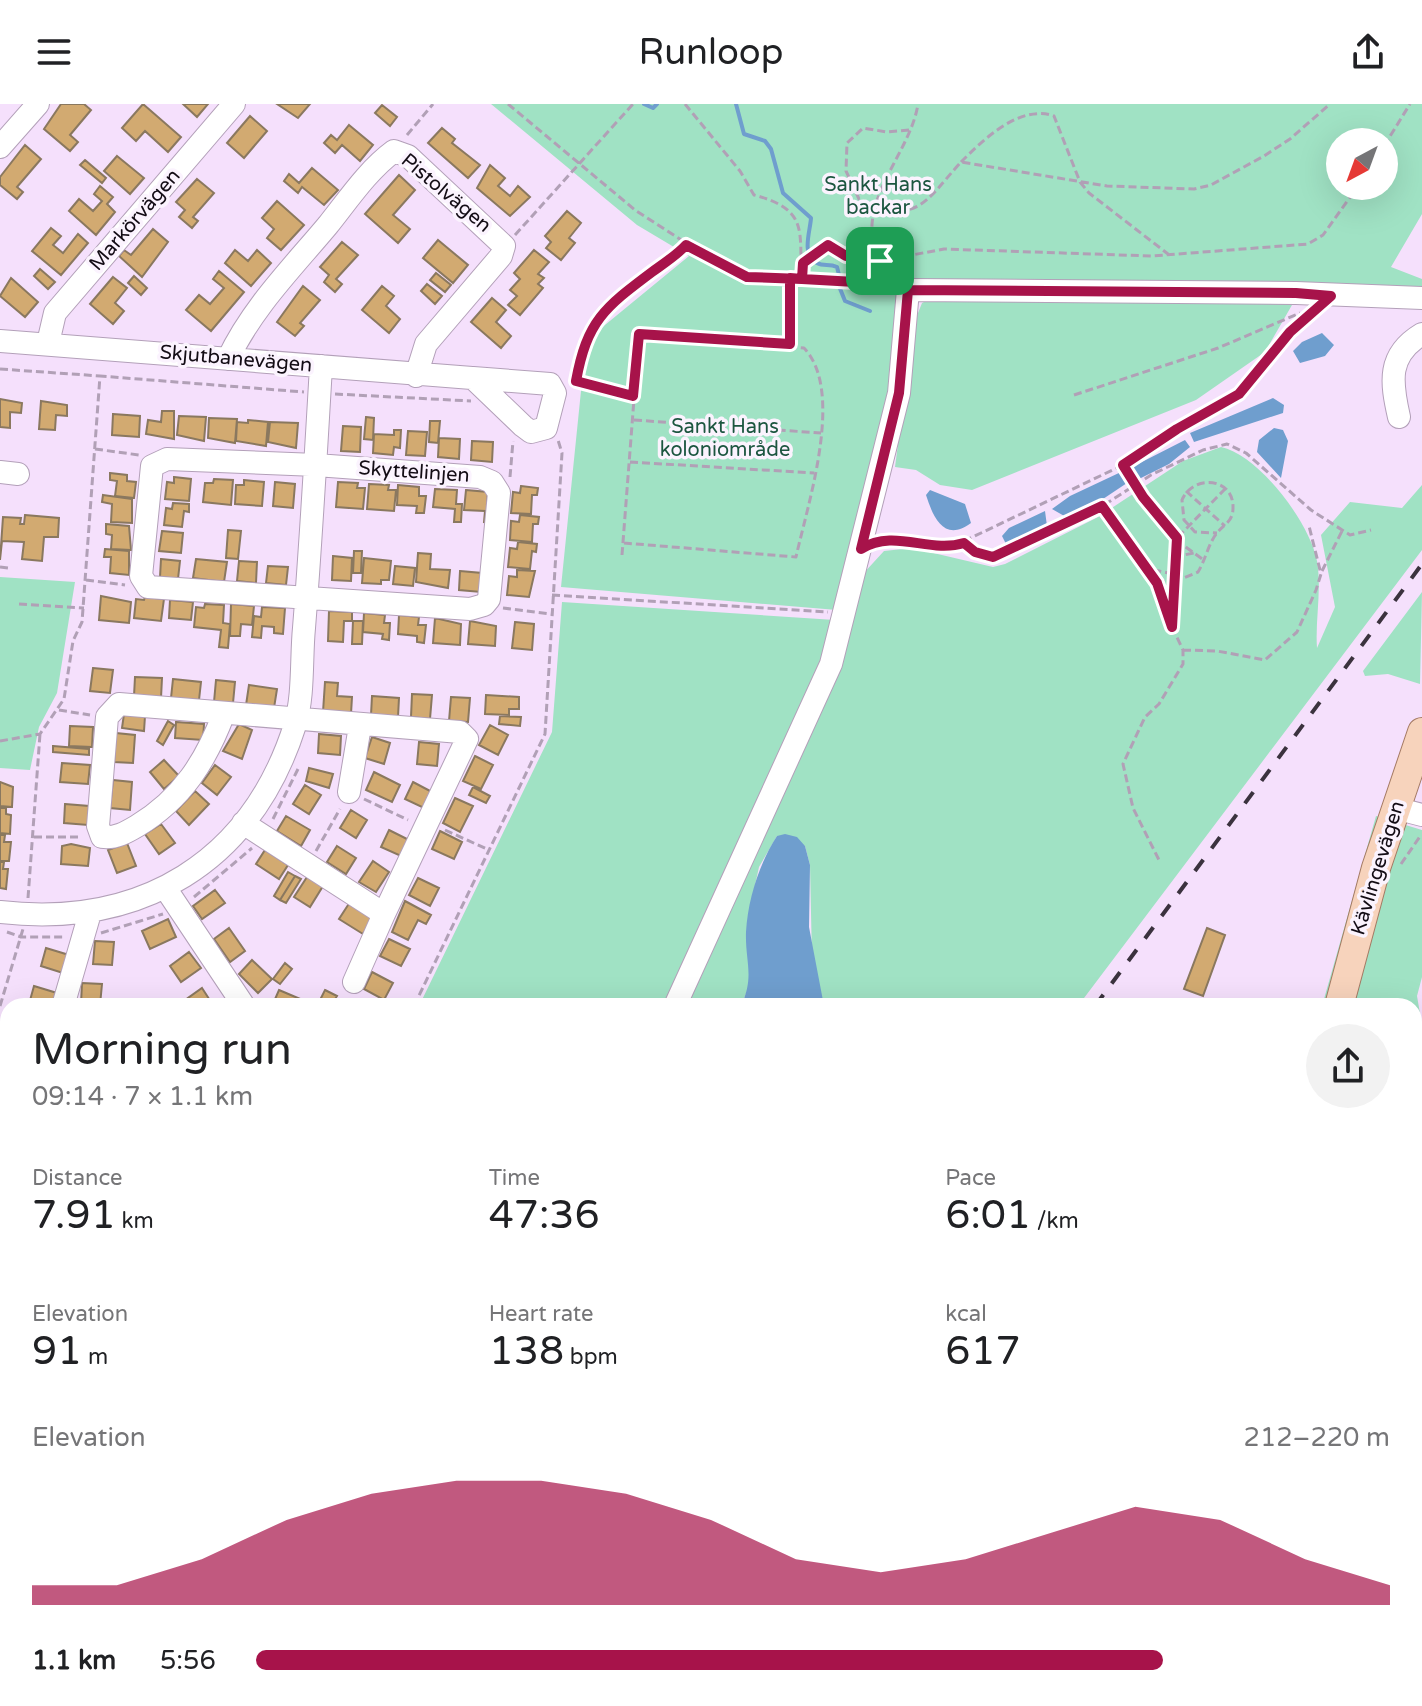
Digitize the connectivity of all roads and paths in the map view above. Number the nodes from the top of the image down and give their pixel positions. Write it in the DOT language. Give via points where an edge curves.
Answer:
graph roads {
  1 [pos="38,104"];
  2 [pos="234,104"];
  3 [pos="433,104"];
  4 [pos="508,104"];
  5 [pos="633,104"];
  6 [pos="685,104"];
  7 [pos="918,104"];
  8 [pos="1330,104"];
  9 [pos="1410,104"];
  10 [pos="1395,128"];
  11 [pos="909,130"];
  12 [pos="0,147"];
  13 [pos="394,151"];
  14 [pos="961,162"];
  15 [pos="578,165"];
  16 [pos="1080,182"];
  17 [pos="1348,200"];
  18 [pos="876,206"];
  19 [pos="686,245"];
  20 [pos="504,246"];
  21 [pos="876,250"];
  22 [pos="1168,254"];
  23 [pos="880,261"];
  24 [pos="803,263"];
  25 [pos="790,278"];
  26 [pos="802,279"];
  27 [pos="900,287"];
  28 [pos="1331,296"];
  29 [pos="1422,298"];
  30 [pos="1422,334"];
  31 [pos="0,341"];
  32 [pos="48,343"];
  33 [pos="790,344"];
  34 [pos="228,359"];
  35 [pos="321,366"];
  36 [pos="0,369"];
  37 [pos="100,376"];
  38 [pos="416,376"];
  39 [pos="472,378"];
  40 [pos="1074,395"];
  41 [pos="633,396"];
  42 [pos="1399,417"];
  43 [pos="634,420"];
  44 [pos="513,430"];
  45 [pos="821,433"];
  46 [pos="558,440"];
  47 [pos="95,449"];
  48 [pos="167,459"];
  49 [pos="629,462"];
  50 [pos="316,465"];
  51 [pos="1123,465"];
  52 [pos="814,473"];
  53 [pos="1136,485"];
  54 [pos="1225,489"];
  55 [pos="1186,491"];
  56 [pos="499,493"];
  57 [pos="1102,506"];
  58 [pos="1206,509"];
  59 [pos="1226,526"];
  60 [pos="1309,526"];
  61 [pos="1188,527"];
  62 [pos="1371,530"];
  63 [pos="1343,531"];
  64 [pos="1217,533"];
  65 [pos="1176,539"];
  66 [pos="624,543"];
  67 [pos="964,543"];
  68 [pos="861,549"];
  69 [pos="1194,553"];
  70 [pos="622,555"];
  71 [pos="1174,557"];
  72 [pos="1205,561"];
  73 [pos="0,567"];
  74 [pos="8,568"];
  75 [pos="1145,568"];
  76 [pos="1321,574"];
  77 [pos="1174,579"];
  78 [pos="86,580"];
  79 [pos="1157,583"];
  80 [pos="148,587"];
  81 [pos="552,595"];
  82 [pos="306,597"];
  83 [pos="19,604"];
  84 [pos="484,605"];
  85 [pos="84,608"];
  86 [pos="844,613"];
  87 [pos="551,614"];
  88 [pos="1172,627"];
  89 [pos="1183,650"];
  90 [pos="59,710"];
  91 [pos="224,713"];
  92 [pos="107,717"];
  93 [pos="296,721"];
  94 [pos="360,726"];
  95 [pos="1422,732"];
  96 [pos="40,734"];
  97 [pos="349,792"];
  98 [pos="1409,811"];
  99 [pos="243,823"];
  100 [pos="428,825"];
  101 [pos="34,837"];
  102 [pos="102,837"];
  103 [pos="489,850"];
  104 [pos="1159,860"];
  105 [pos="308,865"];
  106 [pos="166,889"];
  107 [pos="0,912"];
  108 [pos="90,913"];
  109 [pos="384,914"];
  110 [pos="25,915"];
  111 [pos="354,982"];
  112 [pos="2,998"];
  113 [pos="65,998"];
  114 [pos="239,998"];
  115 [pos="418,998"];
  116 [pos="679,998"];
  117 [pos="1342,998"];
  1 -- 12 [label="street"];
  2 -- 32 [label="street, Markörvägen" via="55,313"];
  3 -- 13 [label="path"];
  4 -- 15 [label="path"];
  5 -- 15 [label="path"];
  6 -- 24 [label="path" via="754,195 769,198 797,219"];
  7 -- 11 [label="path"];
  8 -- 16 [label="path" via="1290,139 1211,185 1158,190"];
  9 -- 10 [label="path"];
  11 -- 18 [label="path"];
  11 -- 18 [label="path" via="863,128 847,143 846,171 853,187 859,199"];
  13 -- 20 [label="street, Pistolvägen" via="408,156"];
  13 -- 34 [label="street, Pistolvägen" via="263,302"];
  14 -- 16 [label="path"];
  14 -- 16 [label="path" via="1023,114 1041,111 1054,116"];
  14 -- 18 [label="path" via="916,209 902,212"];
  15 -- 19 [label="path"];
  15 -- 20 [label="path"];
  16 -- 22 [label="path"];
  17 -- 22 [label="path" via="1323,235 1308,244"];
  18 -- 21 [label="path"];
  19 -- 25 [label="path" via="747,277"];
  19 -- 41 [label="path" via="592,326 582,348 576,381"];
  20 -- 38 [label="street, Pistolvägen" via="426,344"];
  21 -- 23 [label="path"];
  21 -- 24 [label="path" via="846,256 828,245"];
  22 -- 23 [label="path" via="944,249"];
  23 -- 27 [label="path"];
  24 -- 26 [label="path"];
  25 -- 26 [label="path"];
  25 -- 33 [label="path"];
  26 -- 27 [label="path"];
  27 -- 28 [label="street"];
  27 -- 68 [label="street" via="899,393"];
  28 -- 29 [label="street"];
  28 -- 40 [label="path" via="1218,348"];
  28 -- 51 [label="path" via="1290,332 1239,394"];
  30 -- 42 [label="street" via="1400,352 1391,383"];
  31 -- 32 [label="street, Skjutbanevägen"];
  32 -- 34 [label="street, Skjutbanevägen"];
  33 -- 41 [label="path" via="639,334"];
  33 -- 45 [label="path" via="804,348 816,361 822,388"];
  34 -- 35 [label="street, Skjutbanevägen"];
  35 -- 38 [label="street, Skjutbanevägen"];
  35 -- 50 [label="street"];
  36 -- 37 [label="path"];
  38 -- 39 [label="street, Skjutbanevägen"];
  41 -- 43 [label="path"];
  43 -- 45 [label="path"];
  43 -- 49 [label="path"];
  44 -- 56 [label="path" via="511,475"];
  45 -- 52 [label="path"];
  46 -- 81 [label="path" via="562,453"];
  47 -- 48 [label="path"];
  48 -- 50 [label="street, Skyttelinjen"];
  48 -- 80 [label="street" via="152,466 149,482 141,576"];
  49 -- 52 [label="path"];
  49 -- 66 [label="path"];
  50 -- 56 [label="street, Skyttelinjen" via="480,477"];
  50 -- 82 [label="street"];
  51 -- 53 [label="path"];
  51 -- 67 [label="path"];
  52 -- 66 [label="path" via="796,557"];
  53 -- 57 [label="path"];
  53 -- 63 [label="path" via="1203,450 1227,444 1246,453"];
  53 -- 65 [label="path"];
  54 -- 55 [label="path" via="1208,481"];
  54 -- 58 [label="path"];
  54 -- 59 [label="path" via="1233,505"];
  55 -- 58 [label="path"];
  55 -- 61 [label="path" via="1180,511"];
  56 -- 84 [label="street" via="492,587"];
  57 -- 67 [label="path" via="993,557"];
  57 -- 75 [label="path"];
  58 -- 59 [label="path"];
  58 -- 61 [label="path"];
  59 -- 64 [label="path"];
  60 -- 76 [label="path"];
  61 -- 64 [label="path"];
  61 -- 65 [label="path"];
  62 -- 63 [label="path" via="1350,535"];
  63 -- 76 [label="path"];
  64 -- 72 [label="path"];
  65 -- 69 [label="path"];
  65 -- 71 [label="path"];
  66 -- 70 [label="path"];
  67 -- 68 [label="path" via="948,547 889,539"];
  68 -- 86 [label="street"];
  69 -- 71 [label="path"];
  69 -- 72 [label="path"];
  71 -- 77 [label="path"];
  72 -- 77 [label="path" via="1198,572"];
  73 -- 74 [label="path"];
  75 -- 77 [label="path"];
  75 -- 79 [label="path"];
  76 -- 89 [label="path" via="1297,632 1265,660"];
  77 -- 79 [label="path"];
  77 -- 88 [label="path"];
  78 -- 80 [label="path"];
  79 -- 88 [label="path"];
  80 -- 82 [label="street"];
  81 -- 86 [label="path"];
  81 -- 87 [label="path"];
  82 -- 84 [label="street" via="470,609"];
  82 -- 93 [label="street"];
  83 -- 85 [label="path"];
  84 -- 87 [label="path"];
  86 -- 116 [label="street" via="831,664"];
  87 -- 103 [label="path" via="545,734"];
  88 -- 89 [label="path"];
  89 -- 104 [label="path" via="1179,674 1145,717 1123,764 1133,808"];
  90 -- 92 [label="path"];
  91 -- 92 [label="street" via="119,704"];
  91 -- 93 [label="street"];
  91 -- 102 [label="street" via="196,774 170,802 127,832"];
  92 -- 102 [label="street" via="98,826"];
  93 -- 94 [label="street"];
  93 -- 99 [label="street" via="266,790"];
  94 -- 97 [label="street"];
  94 -- 100 [label="street" via="460,732 467,739"];
  95 -- 98 [label="main road, Kävlingevägen"];
  96 -- 101 [label="path"];
  97 -- 100 [label="path"];
  97 -- 105 [label="path"];
  98 -- 117 [label="main road, Kävlingevägen"];
  99 -- 105 [label="street"];
  99 -- 106 [label="street" via="203,863"];
  100 -- 103 [label="path"];
  100 -- 109 [label="street"];
  101 -- 102 [label="path"];
  101 -- 110 [label="path"];
  103 -- 115 [label="path"];
  105 -- 109 [label="street"];
  106 -- 108 [label="street"];
  106 -- 114 [label="street"];
  107 -- 110 [label="street"];
  108 -- 110 [label="street"];
  108 -- 113 [label="street"];
  109 -- 111 [label="street"];
  110 -- 112 [label="path"];
}
